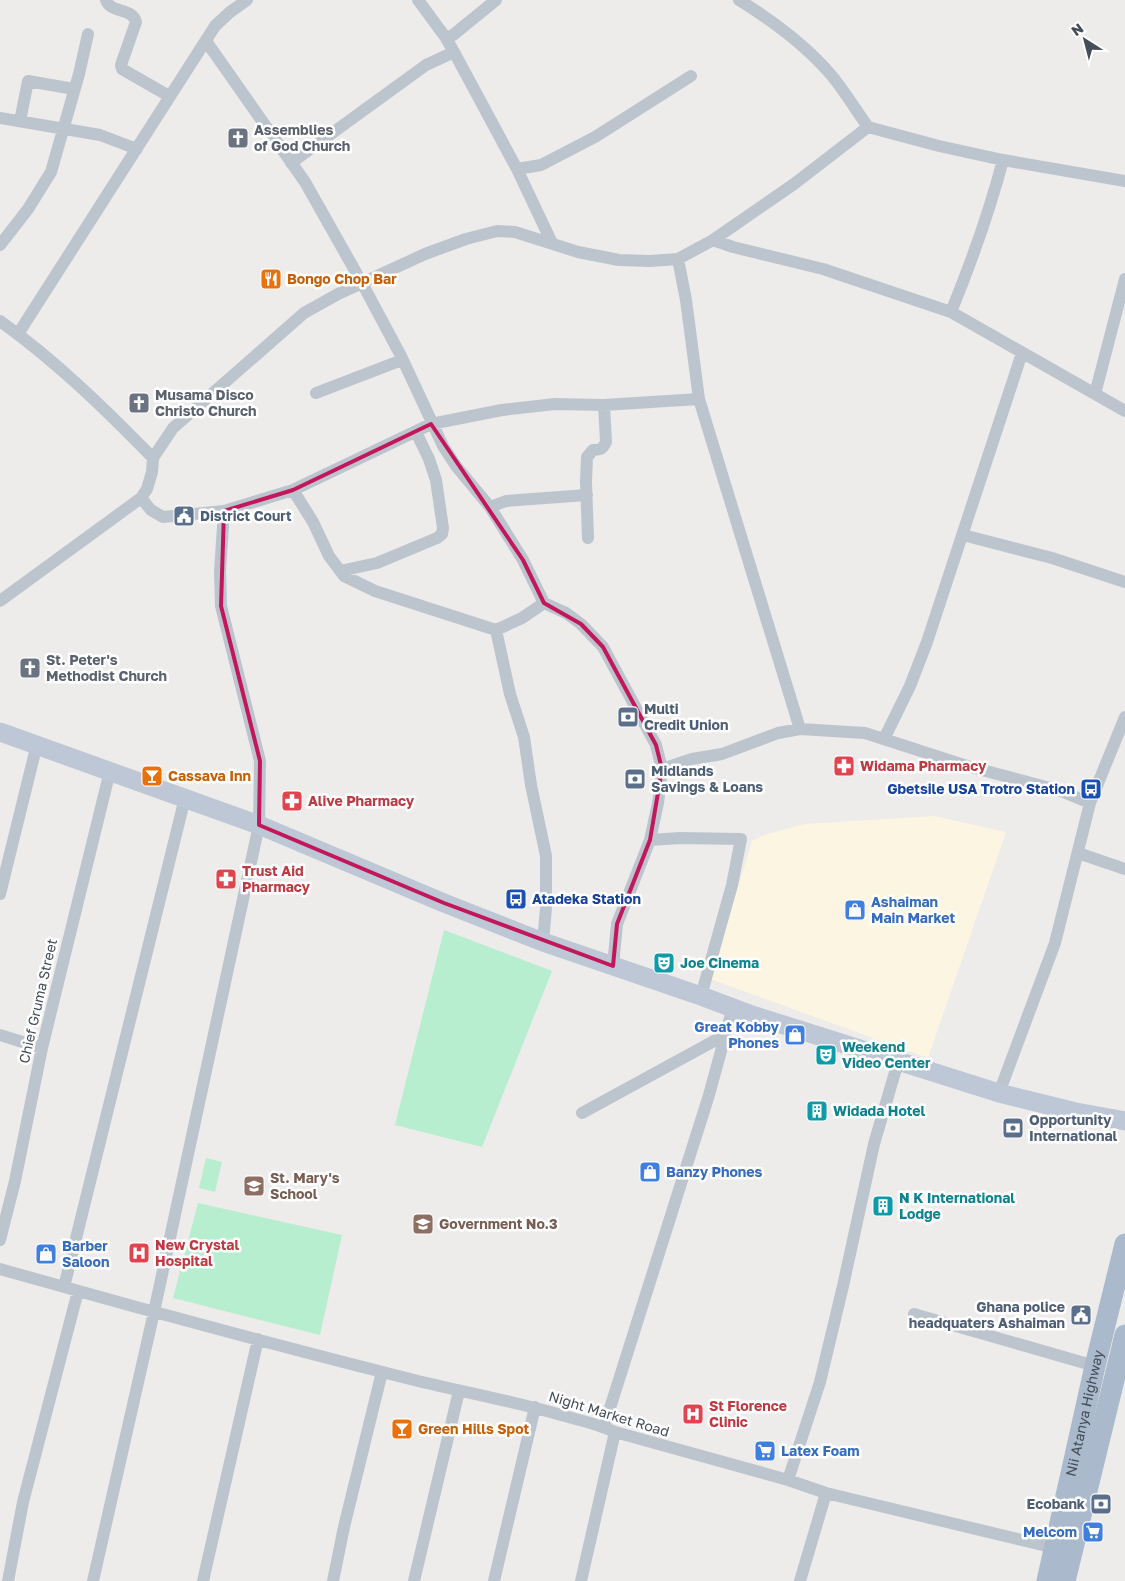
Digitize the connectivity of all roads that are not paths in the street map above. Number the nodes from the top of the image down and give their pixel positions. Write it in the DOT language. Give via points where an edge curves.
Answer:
graph roads {
  1 [pos="106,0"];
  2 [pos="247,0"];
  3 [pos="418,0"];
  4 [pos="496,0"];
  5 [pos="739,0"];
  6 [pos="88,34"];
  7 [pos="446,38"];
  8 [pos="206,41"];
  9 [pos="454,52"];
  10 [pos="691,76"];
  11 [pos="74,89"];
  12 [pos="169,96"];
  13 [pos="0,118"];
  14 [pos="20,121"];
  15 [pos="868,127"];
  16 [pos="64,128"];
  17 [pos="137,149"];
  18 [pos="1004,160"];
  19 [pos="291,162"];
  20 [pos="517,169"];
  21 [pos="1125,181"];
  22 [pos="713,240"];
  23 [pos="552,244"];
  24 [pos="0,245"];
  25 [pos="678,258"];
  26 [pos="1125,279"];
  27 [pos="362,283"];
  28 [pos="951,312"];
  29 [pos="0,321"];
  30 [pos="18,334"];
  31 [pos="1022,353"];
  32 [pos="402,360"];
  33 [pos="316,393"];
  34 [pos="1095,394"];
  35 [pos="699,399"];
  36 [pos="604,405"];
  37 [pos="1125,411"];
  38 [pos="431,424"];
  39 [pos="416,432"];
  40 [pos="153,458"];
  41 [pos="293,490"];
  42 [pos="587,495"];
  43 [pos="141,498"];
  44 [pos="490,507"];
  45 [pos="224,511"];
  46 [pos="963,534"];
  47 [pos="588,538"];
  48 [pos="340,571"];
  49 [pos="1125,582"];
  50 [pos="0,602"];
  51 [pos="544,603"];
  52 [pos="496,630"];
  53 [pos="1125,717"];
  54 [pos="800,729"];
  55 [pos="0,732"];
  56 [pos="884,739"];
  57 [pos="36,744"];
  58 [pos="662,769"];
  59 [pos="110,771"];
  60 [pos="184,798"];
  61 [pos="1090,803"];
  62 [pos="259,825"];
  63 [pos="650,840"];
  64 [pos="1078,853"];
  65 [pos="1125,869"];
  66 [pos="0,894"];
  67 [pos="543,942"];
  68 [pos="613,966"];
  69 [pos="701,996"];
  70 [pos="733,1007"];
  71 [pos="0,1035"];
  72 [pos="725,1035"];
  73 [pos="42,1048"];
  74 [pos="898,1062"];
  75 [pos="999,1093"];
  76 [pos="582,1113"];
  77 [pos="1125,1121"];
  78 [pos="0,1240"];
  79 [pos="1125,1244"];
  80 [pos="0,1269"];
  81 [pos="64,1287"];
  82 [pos="78,1291"];
  83 [pos="154,1312"];
  84 [pos="914,1314"];
  85 [pos="1125,1335"];
  86 [pos="258,1339"];
  87 [pos="1095,1366"];
  88 [pos="382,1372"];
  89 [pos="1120,1376"];
  90 [pos="459,1391"];
  91 [pos="534,1407"];
  92 [pos="610,1430"];
  93 [pos="788,1480"];
  94 [pos="826,1493"];
  95 [pos="1055,1548"];
  96 [pos="8,1581"];
  97 [pos="93,1581"];
  98 [pos="204,1581"];
  99 [pos="333,1581"];
  100 [pos="414,1581"];
  101 [pos="494,1581"];
  102 [pos="581,1581"];
  103 [pos="800,1581"];
  104 [pos="1047,1581"];
  105 [pos="1065,1581"];
  1 -- 12 [label="street" via="110,7 132,14 136,22 122,69"];
  2 -- 8 [label="street" via="214,26"];
  3 -- 7 [label="street"];
  4 -- 7 [label="street"];
  5 -- 15 [label="street" via="801,45 831,76"];
  6 -- 11 [label="street"];
  7 -- 9 [label="street"];
  8 -- 12 [label="street"];
  8 -- 19 [label="street"];
  9 -- 19 [label="street" via="426,65"];
  9 -- 20 [label="street"];
  10 -- 20 [label="street" via="595,137 541,165"];
  11 -- 14 [label="street" via="28,81"];
  11 -- 16 [label="street"];
  12 -- 17 [label="street"];
  13 -- 14 [label="street"];
  14 -- 16 [label="street"];
  15 -- 18 [label="street"];
  15 -- 22 [label="street"];
  16 -- 17 [label="street" via="100,135"];
  16 -- 24 [label="street" via="51,172 28,210"];
  17 -- 30 [label="street"];
  18 -- 21 [label="street"];
  18 -- 28 [label="street" via="970,266"];
  19 -- 27 [label="street"];
  20 -- 23 [label="street"];
  22 -- 25 [label="street"];
  22 -- 28 [label="street" via="823,268"];
  23 -- 25 [label="street" via="619,260"];
  23 -- 27 [label="street" via="515,232 497,232 425,254"];
  25 -- 35 [label="street"];
  26 -- 34 [label="street"];
  27 -- 32 [label="street"];
  27 -- 40 [label="street" via="304,313 173,428"];
  28 -- 31 [label="street"];
  29 -- 30 [label="street"];
  30 -- 40 [label="street" via="102,406"];
  31 -- 34 [label="street"];
  31 -- 46 [label="street"];
  32 -- 33 [label="street"];
  32 -- 38 [label="street"];
  34 -- 37 [label="street"];
  35 -- 36 [label="street"];
  35 -- 54 [label="street"];
  36 -- 38 [label="street" via="555,404 502,410"];
  36 -- 42 [label="street" via="606,442 604,447 593,450 587,457"];
  38 -- 39 [label="street"];
  38 -- 44 [label="street" via="456,466"];
  39 -- 41 [label="street"];
  39 -- 48 [label="street" via="436,480 442,534 377,563"];
  40 -- 43 [label="street" via="152,472"];
  41 -- 45 [label="street"];
  41 -- 48 [label="street"];
  42 -- 44 [label="street" via="506,501"];
  42 -- 47 [label="street"];
  43 -- 45 [label="street" via="151,510 163,517"];
  43 -- 50 [label="street"];
  44 -- 51 [label="street" via="523,560"];
  45 -- 62 [label="street" via="221,606 260,761"];
  46 -- 49 [label="street"];
  46 -- 56 [label="street" via="910,686"];
  48 -- 52 [label="street" via="375,591"];
  51 -- 52 [label="street"];
  51 -- 58 [label="street" via="582,624 603,646 656,745"];
  52 -- 67 [label="street" via="510,694 524,737 546,856"];
  53 -- 61 [label="street"];
  54 -- 56 [label="street" via="865,733"];
  54 -- 58 [label="street"];
  55 -- 57 [label="main road"];
  56 -- 61 [label="street" via="967,766 1061,791"];
  57 -- 59 [label="main road"];
  57 -- 66 [label="street"];
  58 -- 63 [label="street"];
  59 -- 60 [label="main road"];
  59 -- 73 [label="street, Chief Gruma Street"];
  60 -- 62 [label="main road"];
  60 -- 81 [label="street"];
  61 -- 64 [label="street"];
  62 -- 67 [label="main road"];
  62 -- 83 [label="street"];
  63 -- 68 [label="street" via="617,924"];
  63 -- 69 [label="street" via="742,839"];
  64 -- 65 [label="street"];
  64 -- 75 [label="street" via="1055,943"];
  67 -- 68 [label="main road"];
  68 -- 69 [label="main road"];
  69 -- 70 [label="main road"];
  70 -- 72 [label="street"];
  70 -- 74 [label="main road"];
  71 -- 73 [label="street"];
  72 -- 76 [label="street"];
  72 -- 92 [label="street"];
  73 -- 78 [label="street, Chief Gruma Street"];
  74 -- 75 [label="main road"];
  74 -- 93 [label="street" via="874,1144 820,1382"];
  75 -- 77 [label="main road"];
  79 -- 87 [label="main road, Nii Atanya Highway"];
  80 -- 81 [label="street, Night Market Road"];
  81 -- 82 [label="street, Night Market Road"];
  82 -- 83 [label="street, Night Market Road"];
  82 -- 96 [label="street" via="23,1502"];
  83 -- 86 [label="street, Night Market Road"];
  83 -- 97 [label="street"];
  84 -- 87 [label="street"];
  85 -- 89 [label="main road"];
  86 -- 88 [label="street, Night Market Road"];
  86 -- 98 [label="street"];
  87 -- 95 [label="main road, Nii Atanya Highway"];
  88 -- 90 [label="street, Night Market Road"];
  88 -- 99 [label="street"];
  89 -- 105 [label="main road"];
  90 -- 91 [label="street, Night Market Road"];
  90 -- 100 [label="street"];
  91 -- 92 [label="street, Night Market Road"];
  91 -- 101 [label="street"];
  92 -- 93 [label="street, Night Market Road"];
  92 -- 102 [label="street"];
  93 -- 94 [label="street, Night Market Road"];
  94 -- 95 [label="street, Night Market Road"];
  94 -- 103 [label="street"];
  95 -- 104 [label="main road, Nii Atanya Highway"];
}
